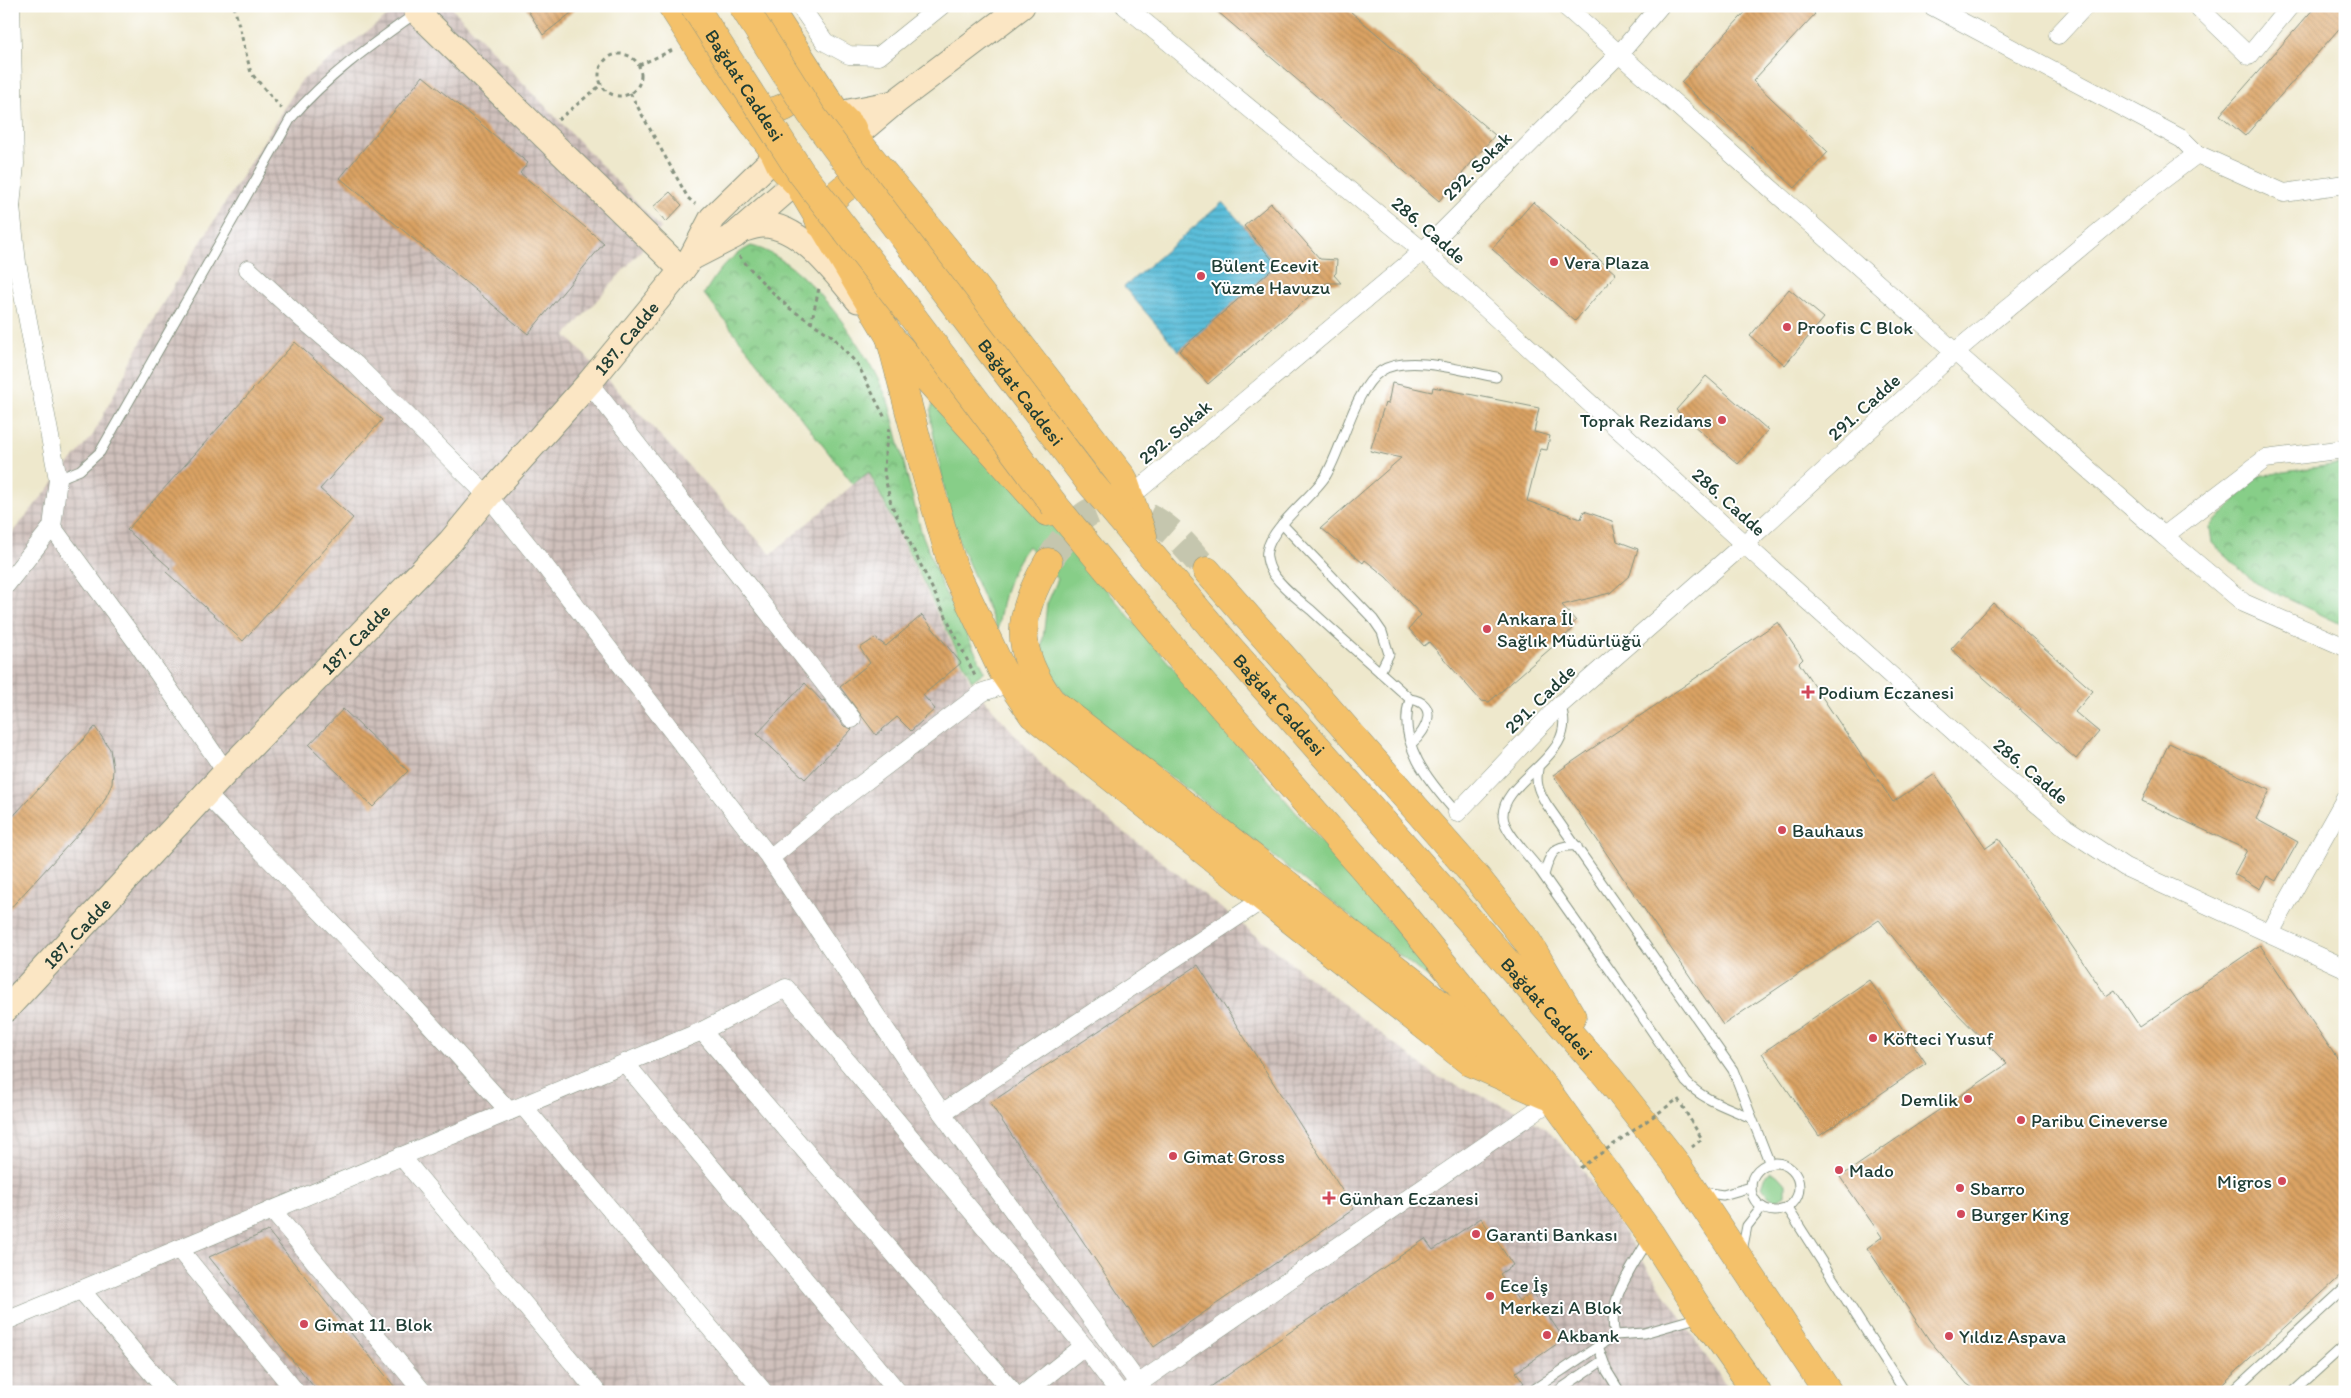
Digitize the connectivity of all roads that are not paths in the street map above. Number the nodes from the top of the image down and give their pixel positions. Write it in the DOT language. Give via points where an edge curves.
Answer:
graph roads {
  1 [pos="672,6"];
  2 [pos="694,6"];
  3 [pos="743,6"];
  4 [pos="767,6"];
  5 [pos="800,6"];
  6 [pos="940,6"];
  7 [pos="1022,6"];
  8 [pos="1126,6"];
  9 [pos="1565,6"];
  10 [pos="1660,6"];
  11 [pos="1932,6"];
  12 [pos="2085,6"];
  13 [pos="2197,6"];
  14 [pos="2290,6"];
  15 [pos="421,9"];
  16 [pos="9,10"];
  17 [pos="2058,35"];
  18 [pos="1620,53"];
  19 [pos="807,68"];
  20 [pos="894,102"];
  21 [pos="744,111"];
  22 [pos="837,113"];
  23 [pos="856,139"];
  24 [pos="775,153"];
  25 [pos="2197,154"];
  26 [pos="886,177"];
  27 [pos="797,184"];
  28 [pos="2345,184"];
  29 [pos="9,201"];
  30 [pos="820,223"];
  31 [pos="733,236"];
  32 [pos="1423,251"];
  33 [pos="687,264"];
  34 [pos="248,269"];
  35 [pos="890,337"];
  36 [pos="1955,352"];
  37 [pos="1496,377"];
  38 [pos="588,383"];
  39 [pos="2345,449"];
  40 [pos="58,479"];
  41 [pos="488,496"];
  42 [pos="1130,498"];
  43 [pos="1282,524"];
  44 [pos="52,527"];
  45 [pos="2164,536"];
  46 [pos="1744,544"];
  47 [pos="1150,555"];
  48 [pos="1048,562"];
  49 [pos="1207,572"];
  50 [pos="6,585"];
  51 [pos="1118,585"];
  52 [pos="2345,647"];
  53 [pos="1380,672"];
  54 [pos="1011,683"];
  55 [pos="1410,699"];
  56 [pos="1560,705"];
  57 [pos="852,719"];
  58 [pos="1412,744"];
  59 [pos="1538,769"];
  60 [pos="226,772"];
  61 [pos="206,794"];
  62 [pos="2345,799"];
  63 [pos="1457,813"];
  64 [pos="1577,846"];
  65 [pos="770,858"];
  66 [pos="1544,875"];
  67 [pos="1265,898"];
  68 [pos="2270,934"];
  69 [pos="2345,968"];
  70 [pos="6,1009"];
  71 [pos="702,1031"];
  72 [pos="625,1064"];
  73 [pos="1608,1077"];
  74 [pos="1553,1099"];
  75 [pos="516,1109"];
  76 [pos="942,1113"];
  77 [pos="1751,1118"];
  78 [pos="402,1156"];
  79 [pos="1770,1164"];
  80 [pos="1751,1187"];
  81 [pos="1693,1190"];
  82 [pos="1762,1207"];
  83 [pos="1787,1207"];
  84 [pos="272,1210"];
  85 [pos="1651,1235"];
  86 [pos="179,1249"];
  87 [pos="1741,1261"];
  88 [pos="2345,1288"];
  89 [pos="81,1290"];
  90 [pos="1703,1316"];
  91 [pos="6,1321"];
  92 [pos="1615,1336"];
  93 [pos="2345,1345"];
  94 [pos="1084,1346"];
  95 [pos="1598,1346"];
  96 [pos="1602,1361"];
  97 [pos="1132,1387"];
  98 [pos="168,1392"];
  99 [pos="296,1392"];
  100 [pos="423,1392"];
  101 [pos="597,1392"];
  102 [pos="764,1392"];
  103 [pos="898,1392"];
  104 [pos="1013,1392"];
  105 [pos="1026,1392"];
  106 [pos="1119,1392"];
  107 [pos="1530,1392"];
  108 [pos="1556,1392"];
  109 [pos="1620,1392"];
  110 [pos="1756,1392"];
  111 [pos="1828,1392"];
  112 [pos="1905,1392"];
  113 [pos="2232,1392"];
  114 [pos="2293,1392"];
  1 -- 21 [label="main road"];
  2 -- 51 [label="main road, Bağdat Caddesi, bridge" via="800,171"];
  3 -- 47 [label="main road, Bağdat Caddesi, bridge" via="826,134 1088,480"];
  4 -- 19 [label="main road"];
  5 -- 6 [label="street" via="825,42 849,55 879,56"];
  7 -- 20 [label="main road"];
  8 -- 32 [label="street, 286. Cadde"];
  9 -- 18 [label="street"];
  10 -- 18 [label="street, 292. Sokak"];
  11 -- 25 [label="street" via="2182,139"];
  12 -- 17 [label="street"];
  13 -- 14 [label="street" via="2249,56"];
  15 -- 33 [label="main road" via="542,133"];
  15 -- 40 [label="lane" via="358,54 310,95 291,118 100,452 80,470"];
  16 -- 29 [label="street" via="15,164"];
  18 -- 32 [label="street, 292. Sokak"];
  18 -- 36 [label="street"];
  19 -- 21 [label="main road" via="801,89 788,106 768,113"];
  19 -- 22 [label="main road"];
  20 -- 22 [label="main road"];
  20 -- 23 [label="main road"];
  21 -- 24 [label="main road"];
  22 -- 23 [label="main road" via="852,128"];
  22 -- 24 [label="main road" via="811,110 800,113 783,130"];
  23 -- 26 [label="main road"];
  23 -- 27 [label="main road" via="847,168 839,176 819,184"];
  24 -- 27 [label="main road" via="781,166"];
  24 -- 33 [label="main road" via="712,218"];
  25 -- 28 [label="street" via="2284,193"];
  25 -- 36 [label="street, 291. Cadde"];
  26 -- 30 [label="main road" via="864,178 844,186 827,207"];
  26 -- 42 [label="main road" via="953,258 1123,478"];
  27 -- 30 [label="main road"];
  27 -- 31 [label="main road"];
  29 -- 40 [label="street" via="17,263"];
  30 -- 35 [label="main road"];
  31 -- 33 [label="main road"];
  31 -- 35 [label="main road" via="762,225 802,240"];
  32 -- 42 [label="street, 292. Sokak"];
  32 -- 46 [label="street, 286. Cadde"];
  33 -- 38 [label="main road, 187. Cadde"];
  34 -- 41 [label="street" via="355,364"];
  35 -- 51 [label="main road" via="1036,501"];
  35 -- 54 [label="main road" via="953,567"];
  36 -- 45 [label="street"];
  36 -- 46 [label="street, 291. Cadde"];
  37 -- 43 [label="lane" via="1416,363 1397,364 1382,370 1361,396 1337,456 1324,478"];
  38 -- 41 [label="main road, 187. Cadde"];
  38 -- 57 [label="street"];
  39 -- 45 [label="street" via="2265,459"];
  40 -- 44 [label="street"];
  41 -- 60 [label="main road, 187. Cadde" via="450,542"];
  41 -- 65 [label="street"];
  42 -- 47 [label="main road"];
  43 -- 53 [label="lane" via="1382,632 1389,654"];
  43 -- 53 [label="lane" via="1267,552 1270,568 1287,590"];
  44 -- 50 [label="street"];
  44 -- 60 [label="street"];
  45 -- 52 [label="street" via="2244,603"];
  46 -- 56 [label="street, 291. Cadde"];
  46 -- 68 [label="street, 286. Cadde" via="2066,828 2125,867"];
  47 -- 73 [label="main road, Bağdat Caddesi"];
  48 -- 74 [label="main road" via="1025,612 1024,646 1036,679 1052,701 1413,982"];
  49 -- 73 [label="main road" via="1346,727 1527,941"];
  51 -- 74 [label="main road, Bağdat Caddesi" via="1387,895"];
  53 -- 55 [label="lane"];
  54 -- 65 [label="street" via="983,692"];
  54 -- 67 [label="main road" via="1033,716"];
  55 -- 58 [label="lane" via="1406,721"];
  55 -- 58 [label="lane" via="1424,703 1429,717 1421,735"];
  56 -- 59 [label="lane" via="1565,727"];
  56 -- 63 [label="street, 291. Cadde"];
  58 -- 63 [label="lane" via="1422,771"];
  59 -- 64 [label="lane" via="1539,791"];
  59 -- 66 [label="lane" via="1516,789 1505,804 1502,818"];
  60 -- 61 [label="main road, 187. Cadde"];
  61 -- 70 [label="main road, 187. Cadde"];
  61 -- 75 [label="street"];
  62 -- 68 [label="street"];
  64 -- 66 [label="lane" via="1557,848 1550,855"];
  64 -- 77 [label="lane" via="1733,1070"];
  65 -- 76 [label="street"];
  66 -- 77 [label="lane" via="1686,1082 1706,1099"];
  67 -- 74 [label="main road" via="1470,1062"];
  67 -- 76 [label="street"];
  68 -- 69 [label="street, 286. Cadde"];
  71 -- 72 [label="street"];
  71 -- 94 [label="street" via="786,988"];
  71 -- 104 [label="street"];
  72 -- 75 [label="street"];
  72 -- 103 [label="street"];
  73 -- 81 [label="main road, Bağdat Caddesi"];
  74 -- 85 [label="main road, Bağdat Caddesi"];
  74 -- 97 [label="street"];
  75 -- 78 [label="street"];
  75 -- 102 [label="street"];
  76 -- 97 [label="street"];
  77 -- 79 [label="lane"];
  78 -- 84 [label="street"];
  78 -- 101 [label="street"];
  79 -- 80 [label="lane" via="1757,1172"];
  79 -- 83 [label="lane" via="1785,1166 1798,1182 1797,1196"];
  80 -- 81 [label="lane" via="1723,1195"];
  80 -- 82 [label="lane" via="1752,1195"];
  81 -- 87 [label="main road, Bağdat Caddesi"];
  82 -- 83 [label="lane" via="1775,1211"];
  82 -- 87 [label="lane" via="1747,1226 1742,1240"];
  83 -- 112 [label="lane"];
  84 -- 86 [label="street"];
  84 -- 100 [label="street"];
  85 -- 90 [label="main road, Bağdat Caddesi"];
  85 -- 92 [label="lane" via="1615,1303 1612,1322"];
  86 -- 89 [label="street"];
  86 -- 99 [label="street"];
  87 -- 111 [label="main road, Bağdat Caddesi"];
  88 -- 113 [label="lane"];
  89 -- 91 [label="street"];
  89 -- 98 [label="street"];
  90 -- 92 [label="lane" via="1644,1333"];
  90 -- 110 [label="main road, Bağdat Caddesi"];
  92 -- 95 [label="lane"];
  93 -- 114 [label="lane"];
  94 -- 105 [label="street"];
  94 -- 106 [label="street"];
  95 -- 96 [label="lane"];
  95 -- 107 [label="lane"];
  96 -- 108 [label="lane"];
  96 -- 109 [label="lane"];
}
